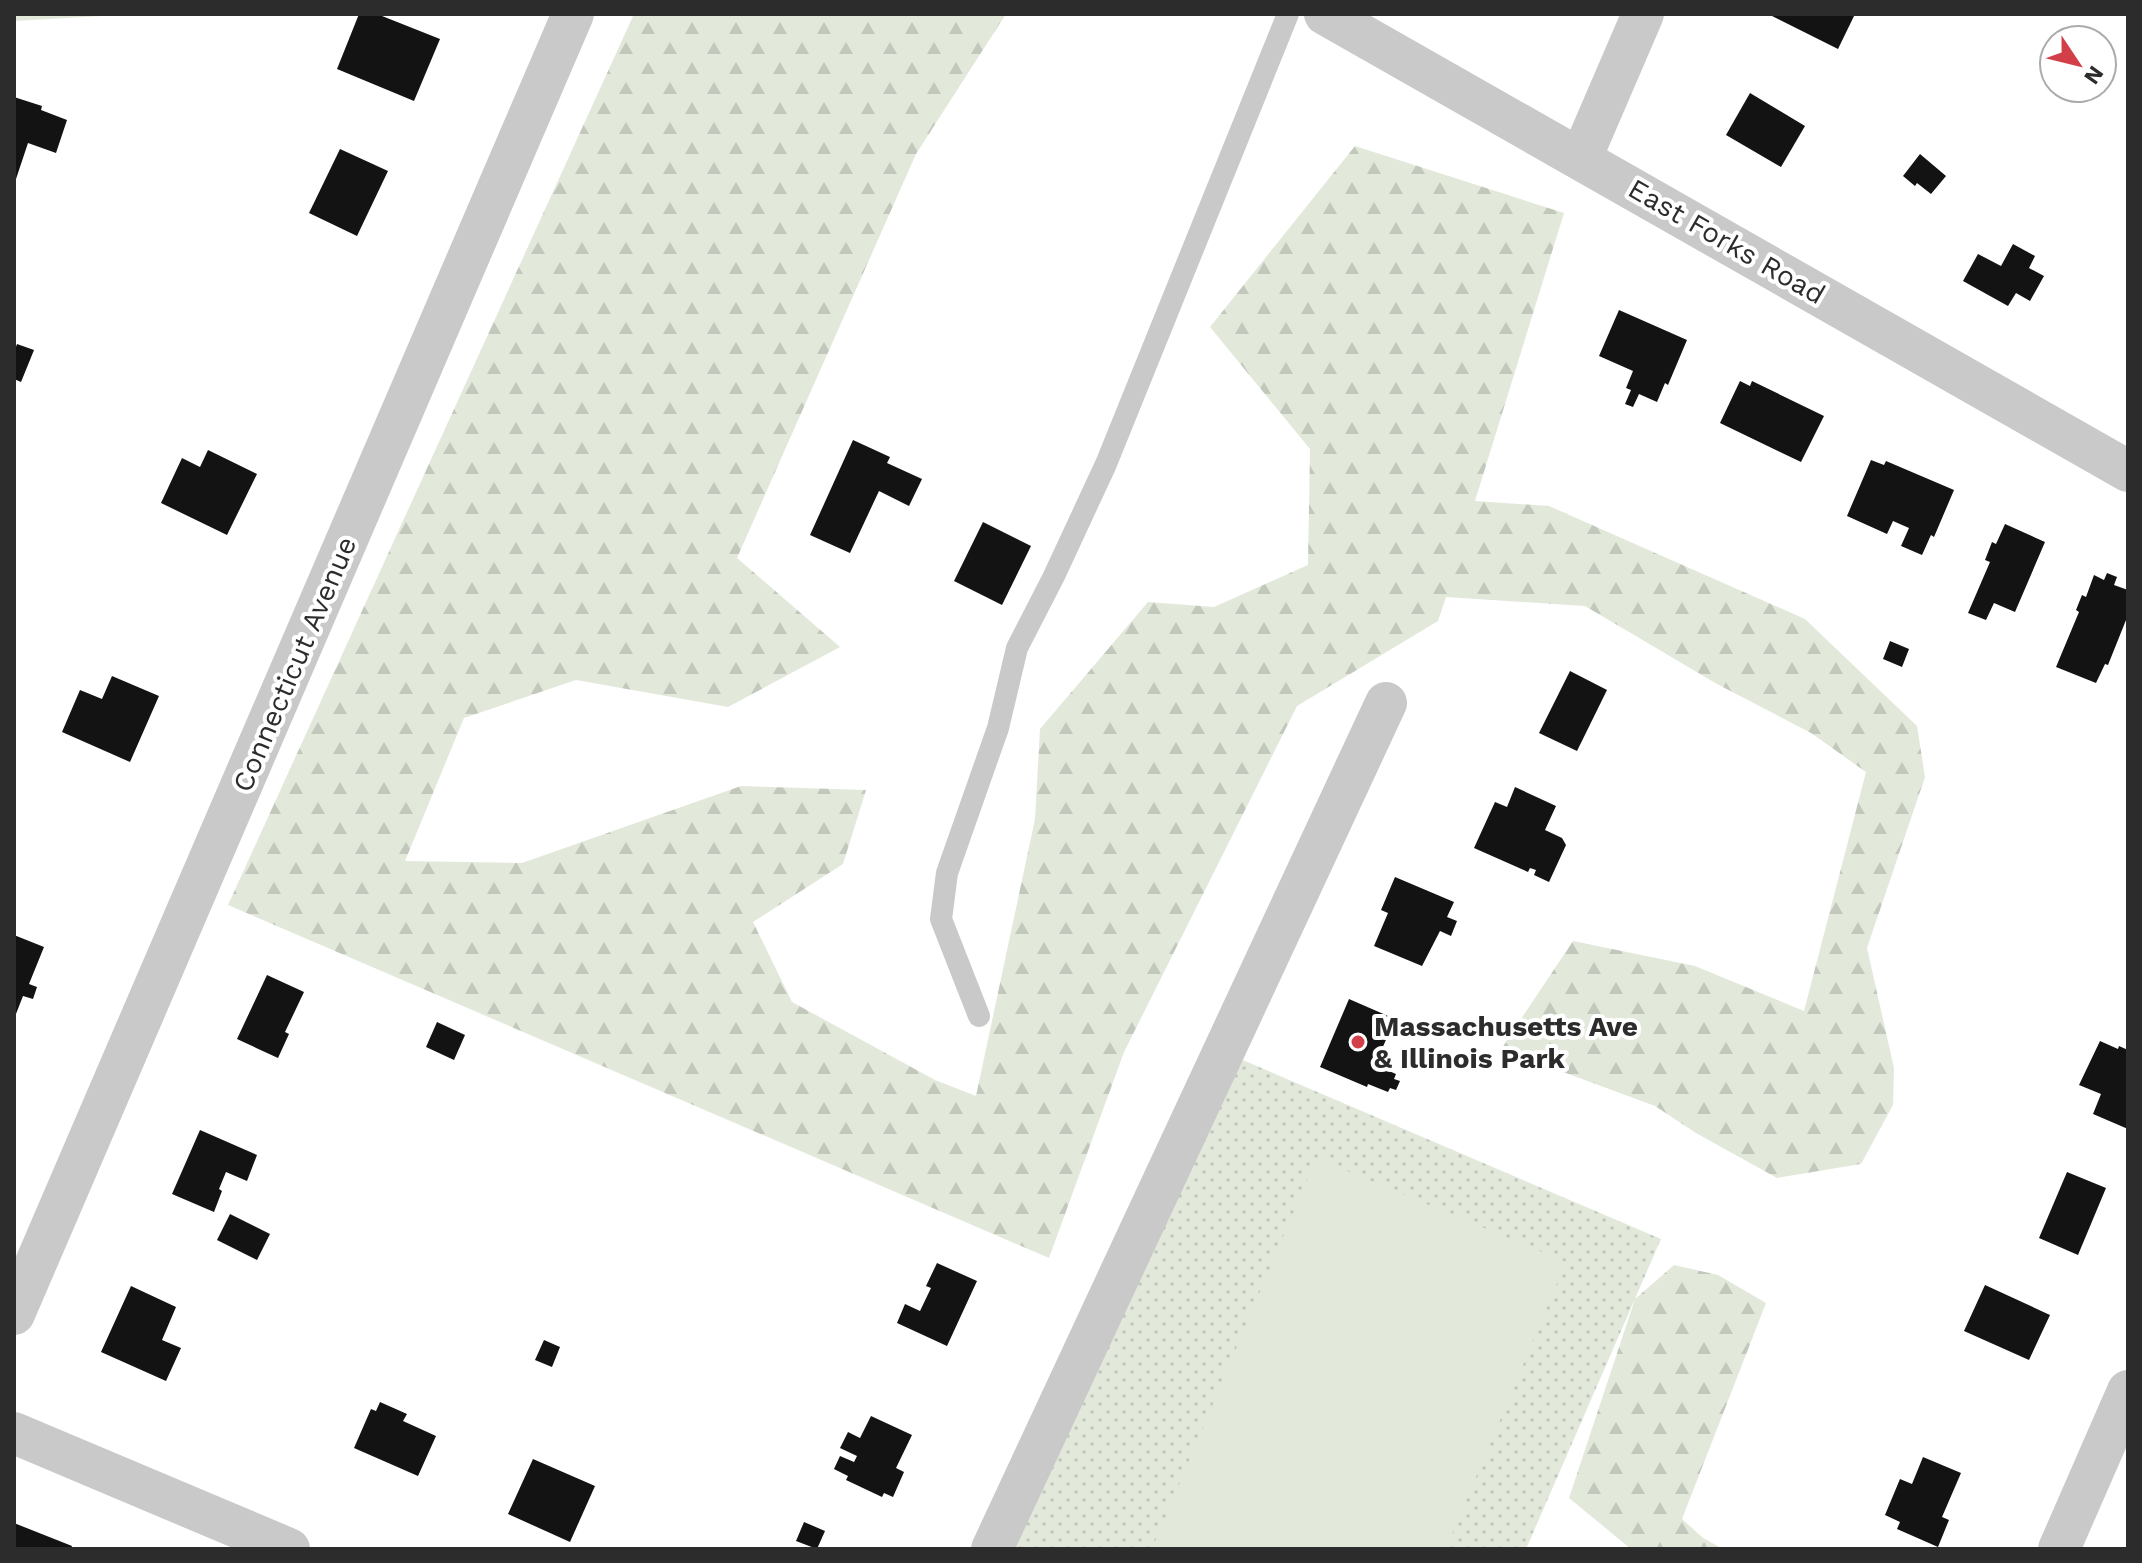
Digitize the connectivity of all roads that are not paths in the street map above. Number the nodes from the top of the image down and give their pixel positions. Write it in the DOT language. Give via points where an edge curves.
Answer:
graph roads {
  1 [pos="573,14"];
  2 [pos="1288,14"];
  3 [pos="1325,14"];
  4 [pos="1643,14"];
  5 [pos="1581,158"];
  6 [pos="2128,471"];
  7 [pos="1386,703"];
  8 [pos="979,1016"];
  9 [pos="14,1314"];
  10 [pos="2128,1391"];
  11 [pos="14,1433"];
  12 [pos="289,1549"];
  13 [pos="992,1549"];
  14 [pos="2059,1549"];
  1 -- 9 [label="street, Connecticut Avenue"];
  2 -- 8 [label="lane" via="1106,464 1017,648 998,728 947,873 941,919"];
  3 -- 5 [label="street, East Forks Road"];
  4 -- 5 [label="street"];
  5 -- 6 [label="street, East Forks Road"];
  7 -- 13 [label="street"];
  10 -- 14 [label="street"];
  11 -- 12 [label="street"];
}
